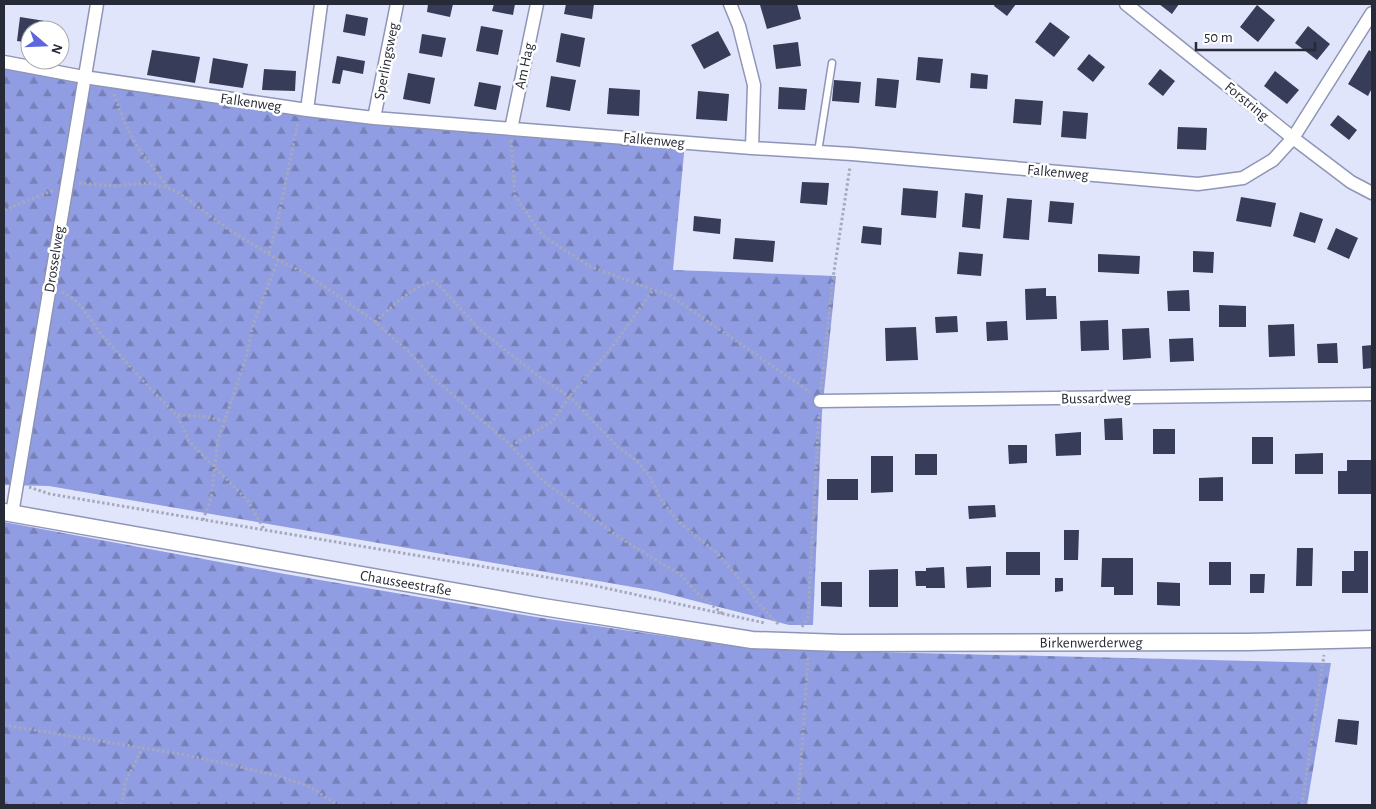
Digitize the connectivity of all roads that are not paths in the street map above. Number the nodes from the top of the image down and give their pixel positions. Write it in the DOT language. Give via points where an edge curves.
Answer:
graph roads {
  1 [pos="96,4"];
  2 [pos="321,4"];
  3 [pos="397,4"];
  4 [pos="537,4"];
  5 [pos="730,4"];
  6 [pos="1126,4"];
  7 [pos="1372,13"];
  8 [pos="4,62"];
  9 [pos="832,63"];
  10 [pos="89,78"];
  11 [pos="304,109"];
  12 [pos="374,118"];
  13 [pos="511,129"];
  14 [pos="1293,138"];
  15 [pos="752,148"];
  16 [pos="818,152"];
  17 [pos="1372,193"];
  18 [pos="1372,394"];
  19 [pos="820,401"];
  20 [pos="8,513"];
  21 [pos="1372,639"];
  22 [pos="809,642"];
  1 -- 10 [label="street, Drosselweg"];
  2 -- 11 [label="street"];
  3 -- 12 [label="street, Sperlingsweg"];
  4 -- 13 [label="street, Am Hag"];
  5 -- 15 [label="street" via="754,85"];
  6 -- 14 [label="street, Forstring"];
  7 -- 14 [label="street, Falkenweg"];
  8 -- 10 [label="street, Falkenweg"];
  9 -- 16 [label="lane"];
  10 -- 11 [label="street, Falkenweg"];
  10 -- 20 [label="street, Drosselweg" via="66,186 16,488"];
  11 -- 12 [label="street, Falkenweg"];
  12 -- 13 [label="street, Falkenweg"];
  13 -- 15 [label="street, Falkenweg"];
  14 -- 16 [label="street, Falkenweg" via="1273,160 1243,178 1198,184"];
  14 -- 17 [label="street, Forstring" via="1351,182"];
  15 -- 16 [label="street, Falkenweg"];
  18 -- 19 [label="street, Bussardweg"];
  20 -- 22 [label="street, Chausseestraße" via="543,607 752,640"];
  21 -- 22 [label="street, Birkenwerderweg"];
}
